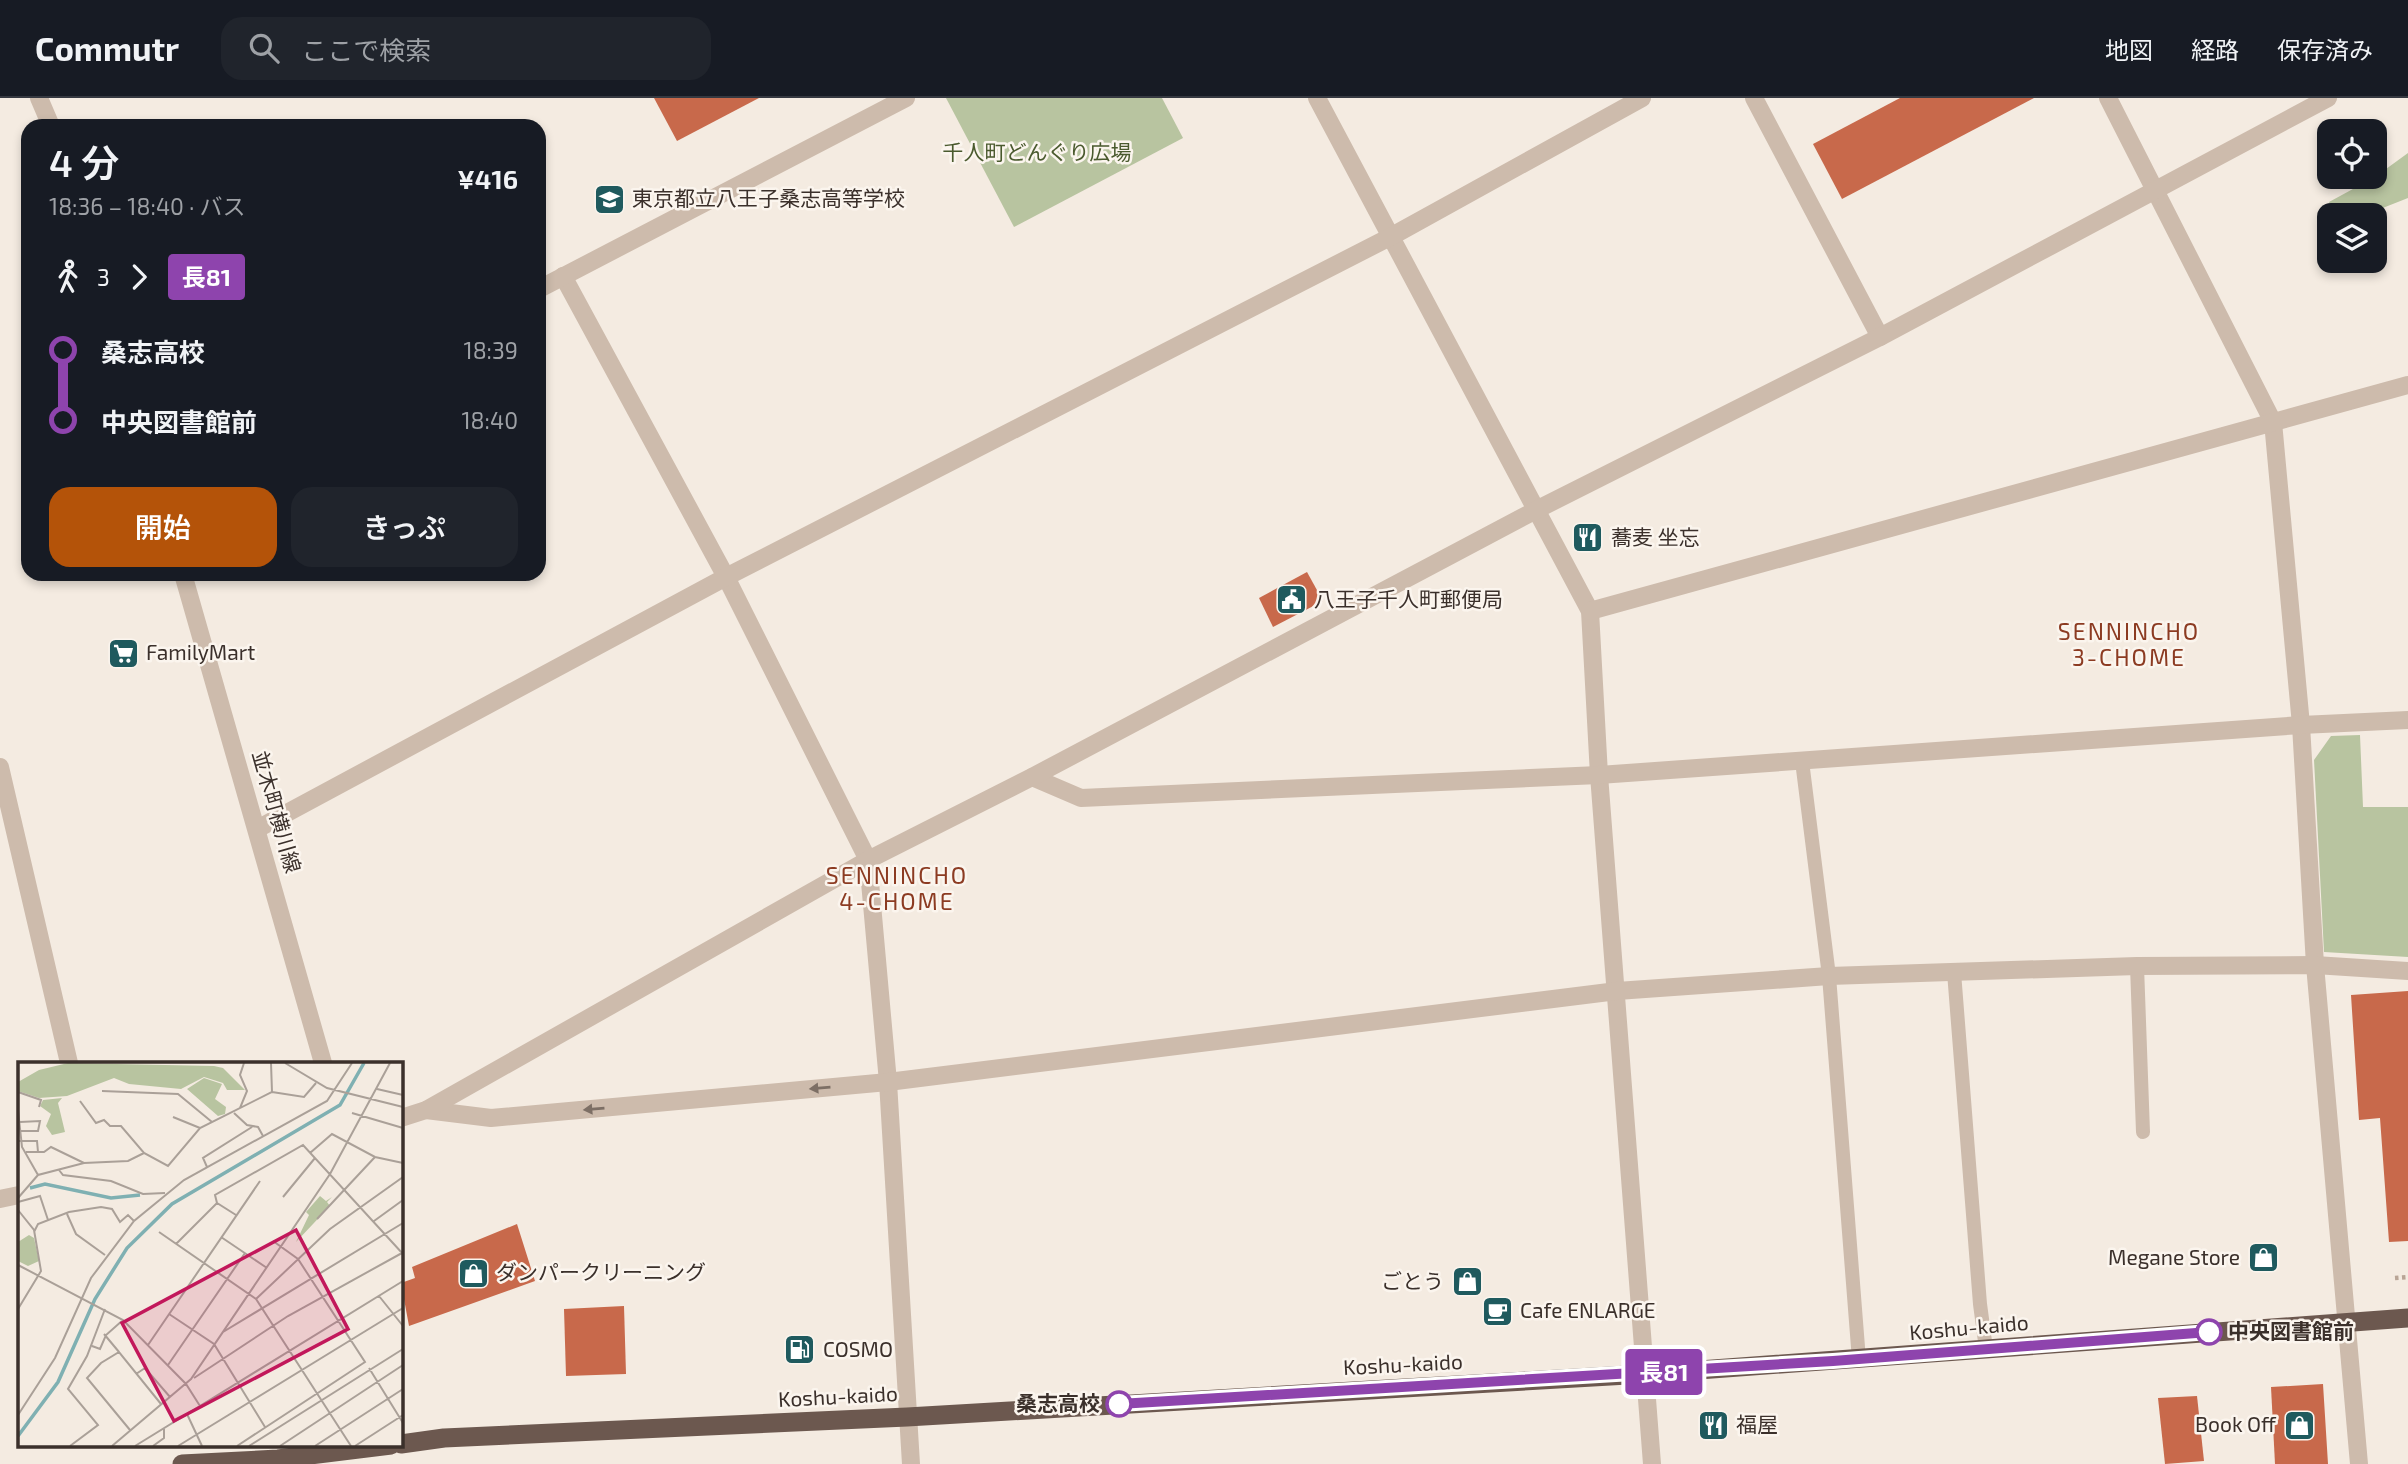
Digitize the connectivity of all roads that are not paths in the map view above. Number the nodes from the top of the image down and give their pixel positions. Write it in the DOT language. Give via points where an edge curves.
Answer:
graph roads {
  1 [pos="39,98"];
  2 [pos="906,98"];
  3 [pos="1317,98"];
  4 [pos="1642,98"];
  5 [pos="1754,98"];
  6 [pos="2108,98"];
  7 [pos="2328,98"];
  8 [pos="48,119"];
  9 [pos="2158,190"];
  10 [pos="1392,236"];
  11 [pos="564,276"];
  12 [pos="546,285"];
  13 [pos="1880,337"];
  14 [pos="2408,385"];
  15 [pos="2273,422"];
  16 [pos="1538,509"];
  17 [pos="726,577"];
  18 [pos="185,581"];
  19 [pos="1590,611"];
  20 [pos="2408,720"];
  21 [pos="2301,724"];
  22 [pos="1801,761"];
  23 [pos="0,767"];
  24 [pos="1599,775"];
  25 [pos="1032,777"];
  26 [pos="257,829"];
  27 [pos="868,860"];
  28 [pos="2315,965"];
  29 [pos="2137,966"];
  30 [pos="2408,971"];
  31 [pos="1954,972"];
  32 [pos="1829,976"];
  33 [pos="1617,990"];
  34 [pos="69,1062"];
  35 [pos="323,1062"];
  36 [pos="888,1082"];
  37 [pos="426,1110"];
  38 [pos="402,1118"];
  39 [pos="2143,1132"];
  40 [pos="18,1195"];
  41 [pos="0,1199"];
  42 [pos="2408,1318"];
  43 [pos="2348,1322"];
  44 [pos="1986,1349"];
  45 [pos="1859,1360"];
  46 [pos="1645,1374"];
  47 [pos="907,1417"];
  48 [pos="402,1444"];
  49 [pos="366,1446"];
  50 [pos="182,1464"];
  51 [pos="911,1464"];
  52 [pos="1652,1464"];
  53 [pos="2359,1464"];
  1 -- 8 [label="street"];
  2 -- 11 [label="street"];
  3 -- 10 [label="street"];
  4 -- 10 [label="street"];
  5 -- 13 [label="street"];
  6 -- 9 [label="street"];
  7 -- 9 [label="street"];
  9 -- 13 [label="street"];
  9 -- 15 [label="street"];
  10 -- 16 [label="street"];
  10 -- 17 [label="street"];
  11 -- 12 [label="street"];
  11 -- 17 [label="street"];
  13 -- 16 [label="street"];
  14 -- 15 [label="street"];
  15 -- 19 [label="street"];
  15 -- 21 [label="street"];
  16 -- 19 [label="street"];
  16 -- 25 [label="street"];
  17 -- 26 [label="street"];
  17 -- 27 [label="street"];
  18 -- 26 [label="street, 並木町横川線"];
  19 -- 24 [label="street"];
  20 -- 21 [label="street"];
  21 -- 22 [label="street"];
  21 -- 28 [label="street"];
  22 -- 24 [label="street"];
  22 -- 32 [label="lane"];
  23 -- 34 [label="street"];
  24 -- 25 [label="street" via="1081,798"];
  24 -- 33 [label="street"];
  25 -- 27 [label="street"];
  26 -- 35 [label="street, 並木町横川線"];
  27 -- 36 [label="street"];
  27 -- 37 [label="street"];
  28 -- 29 [label="street"];
  28 -- 30 [label="street"];
  28 -- 43 [label="street"];
  29 -- 31 [label="street"];
  29 -- 39 [label="lane"];
  31 -- 32 [label="street"];
  31 -- 44 [label="lane"];
  32 -- 33 [label="street"];
  32 -- 45 [label="lane"];
  33 -- 36 [label="street"];
  33 -- 46 [label="street"];
  36 -- 37 [label="street, one-way" via="491,1118"];
  36 -- 47 [label="street"];
  37 -- 38 [label="street"];
  40 -- 41 [label="street"];
  42 -- 43 [label="highway, Koshu-kaido"];
  43 -- 44 [label="highway, Koshu-kaido"];
  43 -- 53 [label="street"];
  44 -- 45 [label="highway, Koshu-kaido"];
  45 -- 46 [label="highway, Koshu-kaido"];
  46 -- 47 [label="highway, Koshu-kaido"];
  46 -- 52 [label="street"];
  47 -- 48 [label="highway, Koshu-kaido" via="444,1438"];
  47 -- 51 [label="street"];
  49 -- 50 [label="highway" via="278,1459"];
}
